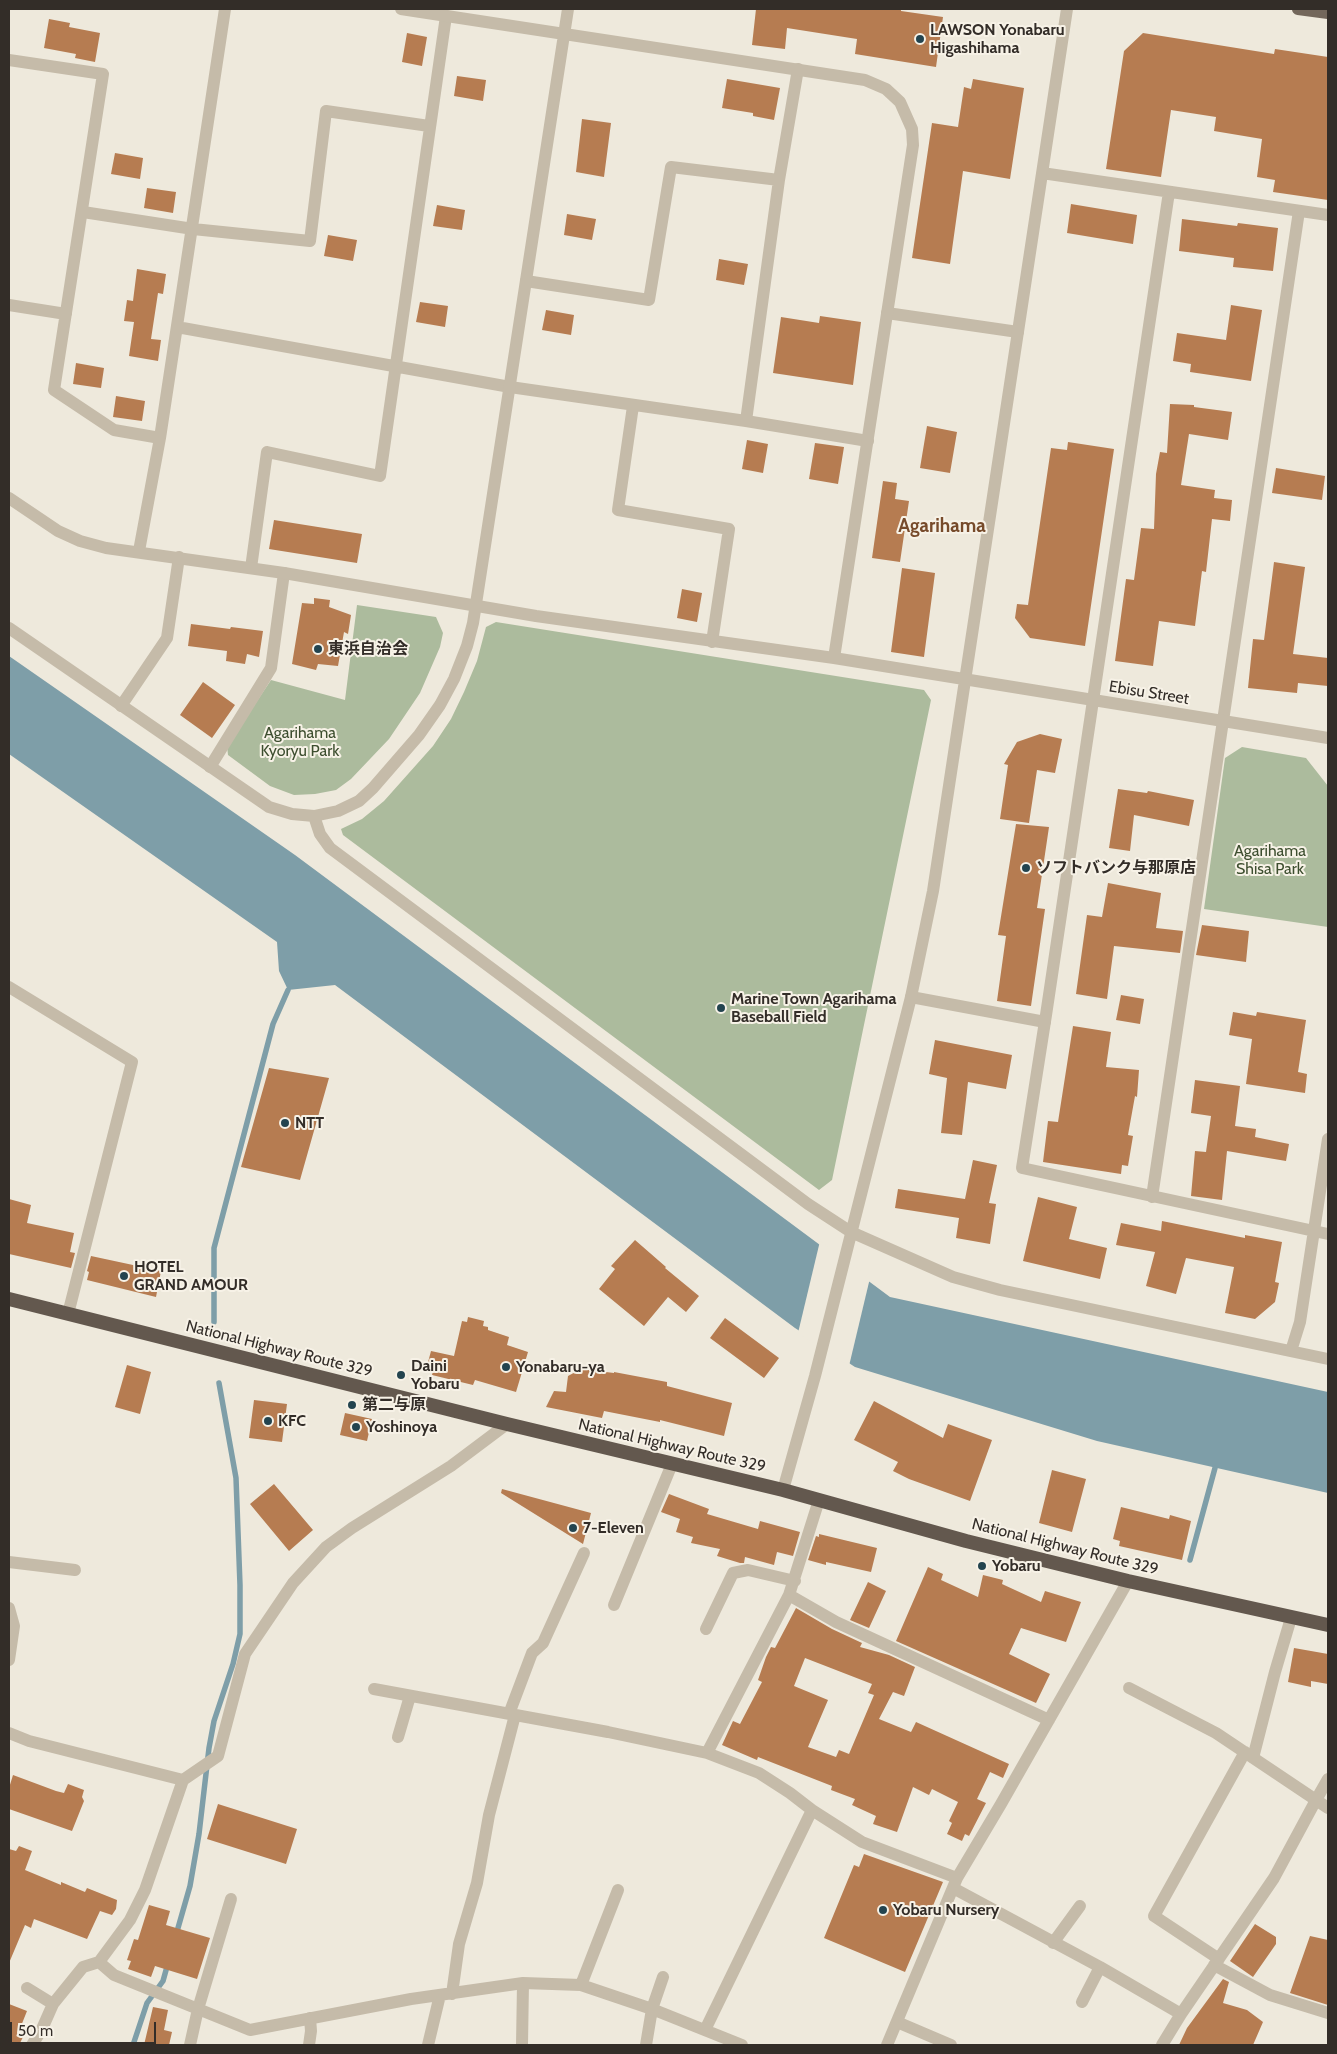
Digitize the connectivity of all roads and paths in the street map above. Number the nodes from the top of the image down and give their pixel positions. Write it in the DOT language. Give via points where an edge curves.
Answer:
graph roads {
  1 [pos="225,9"];
  2 [pos="400,9"];
  3 [pos="568,9"];
  4 [pos="1067,9"];
  5 [pos="1298,9"];
  6 [pos="1328,13"];
  7 [pos="446,16"];
  8 [pos="564,34"];
  9 [pos="9,60"];
  10 [pos="798,69"];
  11 [pos="429,126"];
  12 [pos="1042,173"];
  13 [pos="780,180"];
  14 [pos="1169,192"];
  15 [pos="1299,211"];
  16 [pos="83,212"];
  17 [pos="1328,215"];
  18 [pos="193,229"];
  19 [pos="526,281"];
  20 [pos="9,305"];
  21 [pos="888,313"];
  22 [pos="66,314"];
  23 [pos="177,327"];
  24 [pos="1018,332"];
  25 [pos="396,367"];
  26 [pos="510,387"];
  27 [pos="633,406"];
  28 [pos="746,421"];
  29 [pos="160,438"];
  30 [pos="868,441"];
  31 [pos="9,498"];
  32 [pos="139,552"];
  33 [pos="179,557"];
  34 [pos="250,568"];
  35 [pos="284,573"];
  36 [pos="476,606"];
  37 [pos="9,628"];
  38 [pos="712,642"];
  39 [pos="834,658"];
  40 [pos="965,680"];
  41 [pos="1093,700"];
  42 [pos="121,706"];
  43 [pos="1224,721"];
  44 [pos="1328,738"];
  45 [pos="210,767"];
  46 [pos="314,816"];
  47 [pos="9,987"];
  48 [pos="911,996"];
  49 [pos="1045,1022"];
  50 [pos="1328,1139"];
  51 [pos="1152,1197"];
  52 [pos="851,1232"];
  53 [pos="1315,1232"];
  54 [pos="1328,1234"];
  55 [pos="9,1299"];
  56 [pos="68,1314"];
  57 [pos="1291,1351"];
  58 [pos="1328,1359"];
  59 [pos="507,1424"];
  60 [pos="672,1464"];
  61 [pos="783,1490"];
  62 [pos="819,1500"];
  63 [pos="584,1553"];
  64 [pos="9,1562"];
  65 [pos="75,1570"];
  66 [pos="795,1581"];
  67 [pos="1128,1581"];
  68 [pos="789,1596"];
  69 [pos="614,1605"];
  70 [pos="9,1608"];
  71 [pos="1291,1618"];
  72 [pos="1328,1625"];
  73 [pos="706,1629"];
  74 [pos="11,1635"];
  75 [pos="9,1660"];
  76 [pos="1129,1688"];
  77 [pos="374,1689"];
  78 [pos="410,1696"];
  79 [pos="512,1715"];
  80 [pos="1049,1720"];
  81 [pos="398,1737"];
  82 [pos="10,1738"];
  83 [pos="707,1753"];
  84 [pos="1249,1755"];
  85 [pos="1328,1779"];
  86 [pos="183,1780"];
  87 [pos="1316,1800"];
  88 [pos="1328,1808"];
  89 [pos="812,1810"];
  90 [pos="955,1883"];
  91 [pos="618,1890"];
  92 [pos="231,1899"];
  93 [pos="1080,1906"];
  94 [pos="1053,1943"];
  95 [pos="99,1962"];
  96 [pos="1217,1962"];
  97 [pos="1100,1967"];
  98 [pos="663,1977"];
  99 [pos="523,1983"];
  100 [pos="581,1985"];
  101 [pos="28,1988"];
  102 [pos="446,1995"];
  103 [pos="1082,2002"];
  104 [pos="53,2004"];
  105 [pos="198,2009"];
  106 [pos="652,2009"];
  107 [pos="1328,2013"];
  108 [pos="1181,2014"];
  109 [pos="310,2018"];
  110 [pos="897,2022"];
  111 [pos="705,2030"];
  112 [pos="32,2045"];
  113 [pos="190,2045"];
  114 [pos="309,2045"];
  115 [pos="428,2045"];
  116 [pos="522,2045"];
  117 [pos="646,2045"];
  118 [pos="742,2045"];
  119 [pos="887,2045"];
  120 [pos="951,2045"];
  121 [pos="1162,2045"];
  1 -- 18 [label="street"];
  2 -- 7 [label="street"];
  3 -- 8 [label="street"];
  4 -- 12 [label="street"];
  5 -- 6 [label="main road"];
  7 -- 8 [label="street"];
  7 -- 11 [label="street"];
  8 -- 10 [label="street"];
  8 -- 19 [label="street"];
  9 -- 16 [label="street" via="103,74"];
  10 -- 13 [label="street"];
  10 -- 21 [label="street" via="865,80 886,89 900,102 909,119 913,145"];
  11 -- 18 [label="street" via="326,111 310,241"];
  11 -- 25 [label="street"];
  12 -- 14 [label="street"];
  12 -- 24 [label="street"];
  13 -- 19 [label="street" via="671,167 649,300"];
  13 -- 28 [label="street"];
  14 -- 15 [label="street"];
  14 -- 41 [label="street"];
  15 -- 17 [label="street"];
  15 -- 43 [label="street"];
  16 -- 18 [label="street"];
  16 -- 22 [label="street"];
  18 -- 23 [label="street"];
  19 -- 26 [label="street"];
  20 -- 22 [label="street"];
  21 -- 24 [label="street"];
  21 -- 30 [label="street"];
  22 -- 29 [label="street" via="54,390 114,430"];
  23 -- 25 [label="street"];
  23 -- 29 [label="street"];
  24 -- 40 [label="street"];
  25 -- 26 [label="street"];
  25 -- 34 [label="street" via="380,476 267,452"];
  26 -- 27 [label="street"];
  26 -- 36 [label="street"];
  27 -- 28 [label="street"];
  27 -- 38 [label="street" via="618,510 729,529"];
  28 -- 30 [label="street"];
  29 -- 32 [label="street"];
  30 -- 39 [label="street"];
  31 -- 32 [label="street, Ebisu Street" via="58,531 80,541"];
  32 -- 33 [label="street, Ebisu Street"];
  33 -- 34 [label="street, Ebisu Street"];
  33 -- 42 [label="street" via="167,638"];
  34 -- 35 [label="street, Ebisu Street"];
  35 -- 36 [label="street, Ebisu Street"];
  35 -- 45 [label="street" via="272,668"];
  36 -- 38 [label="street, Ebisu Street"];
  36 -- 46 [label="street" via="467,646 454,679 419,735 358,801 338,811"];
  37 -- 42 [label="street"];
  38 -- 39 [label="street, Ebisu Street"];
  39 -- 40 [label="street, Ebisu Street"];
  40 -- 41 [label="street, Ebisu Street"];
  40 -- 48 [label="street" via="938,861"];
  41 -- 43 [label="street, Ebisu Street"];
  41 -- 49 [label="street"];
  42 -- 45 [label="street"];
  43 -- 44 [label="street, Ebisu Street"];
  43 -- 51 [label="street"];
  45 -- 46 [label="street" via="269,807"];
  46 -- 52 [label="street" via="320,834 330,848 808,1204"];
  47 -- 56 [label="street" via="132,1062"];
  48 -- 49 [label="street"];
  48 -- 52 [label="street"];
  49 -- 51 [label="street" via="1022,1168"];
  50 -- 53 [label="street"];
  51 -- 53 [label="street"];
  52 -- 57 [label="street" via="953,1277"];
  52 -- 61 [label="street"];
  53 -- 54 [label="street"];
  53 -- 57 [label="street" via="1300,1322"];
  55 -- 56 [label="highway, National Highway Route 329"];
  56 -- 59 [label="highway, National Highway Route 329"];
  57 -- 58 [label="street"];
  59 -- 60 [label="highway, National Highway Route 329"];
  59 -- 86 [label="street" via="451,1466 326,1547 293,1583 245,1654 218,1756"];
  60 -- 61 [label="highway, National Highway Route 329"];
  60 -- 69 [label="street"];
  61 -- 62 [label="highway, National Highway Route 329"];
  62 -- 66 [label="street"];
  62 -- 67 [label="highway, National Highway Route 329"];
  63 -- 79 [label="street" via="543,1643 532,1653"];
  64 -- 65 [label="street"];
  66 -- 68 [label="street"];
  66 -- 73 [label="street" via="748,1570 733,1573"];
  67 -- 71 [label="highway, National Highway Route 329"];
  67 -- 80 [label="street"];
  68 -- 80 [label="street" via="836,1622"];
  68 -- 83 [label="street"];
  70 -- 74 [label="street" via="14,1626"];
  71 -- 72 [label="highway, National Highway Route 329"];
  71 -- 84 [label="street"];
  74 -- 75 [label="street"];
  76 -- 84 [label="street" via="1216,1733"];
  77 -- 78 [label="street"];
  78 -- 79 [label="street"];
  78 -- 81 [label="street"];
  79 -- 83 [label="street"];
  79 -- 102 [label="street" via="477,1883"];
  80 -- 90 [label="street"];
  82 -- 86 [label="street" via="29,1740"];
  83 -- 89 [label="street" via="759,1773"];
  84 -- 87 [label="street"];
  84 -- 96 [label="street" via="1154,1916"];
  85 -- 87 [label="street"];
  86 -- 95 [label="street" via="145,1890 130,1920"];
  87 -- 88 [label="street"];
  87 -- 96 [label="street" via="1274,1878"];
  89 -- 90 [label="street" via="862,1842"];
  89 -- 111 [label="street"];
  90 -- 94 [label="street"];
  90 -- 110 [label="street"];
  91 -- 100 [label="street"];
  92 -- 105 [label="street"];
  93 -- 94 [label="street"];
  94 -- 97 [label="street"];
  95 -- 104 [label="street" via="82,1967"];
  95 -- 105 [label="street" via="114,1975"];
  96 -- 107 [label="street" via="1270,1995"];
  96 -- 108 [label="street"];
  97 -- 103 [label="street"];
  97 -- 108 [label="street"];
  98 -- 106 [label="street"];
  99 -- 100 [label="street"];
  99 -- 102 [label="street"];
  99 -- 116 [label="street"];
  100 -- 106 [label="street"];
  101 -- 104 [label="street"];
  102 -- 109 [label="street"];
  102 -- 115 [label="street"];
  104 -- 112 [label="street"];
  105 -- 109 [label="street" via="250,2030"];
  105 -- 113 [label="street"];
  106 -- 111 [label="street"];
  106 -- 117 [label="street"];
  108 -- 121 [label="street"];
  109 -- 114 [label="street"];
  110 -- 119 [label="street"];
  110 -- 120 [label="street"];
  111 -- 118 [label="street"];
}
